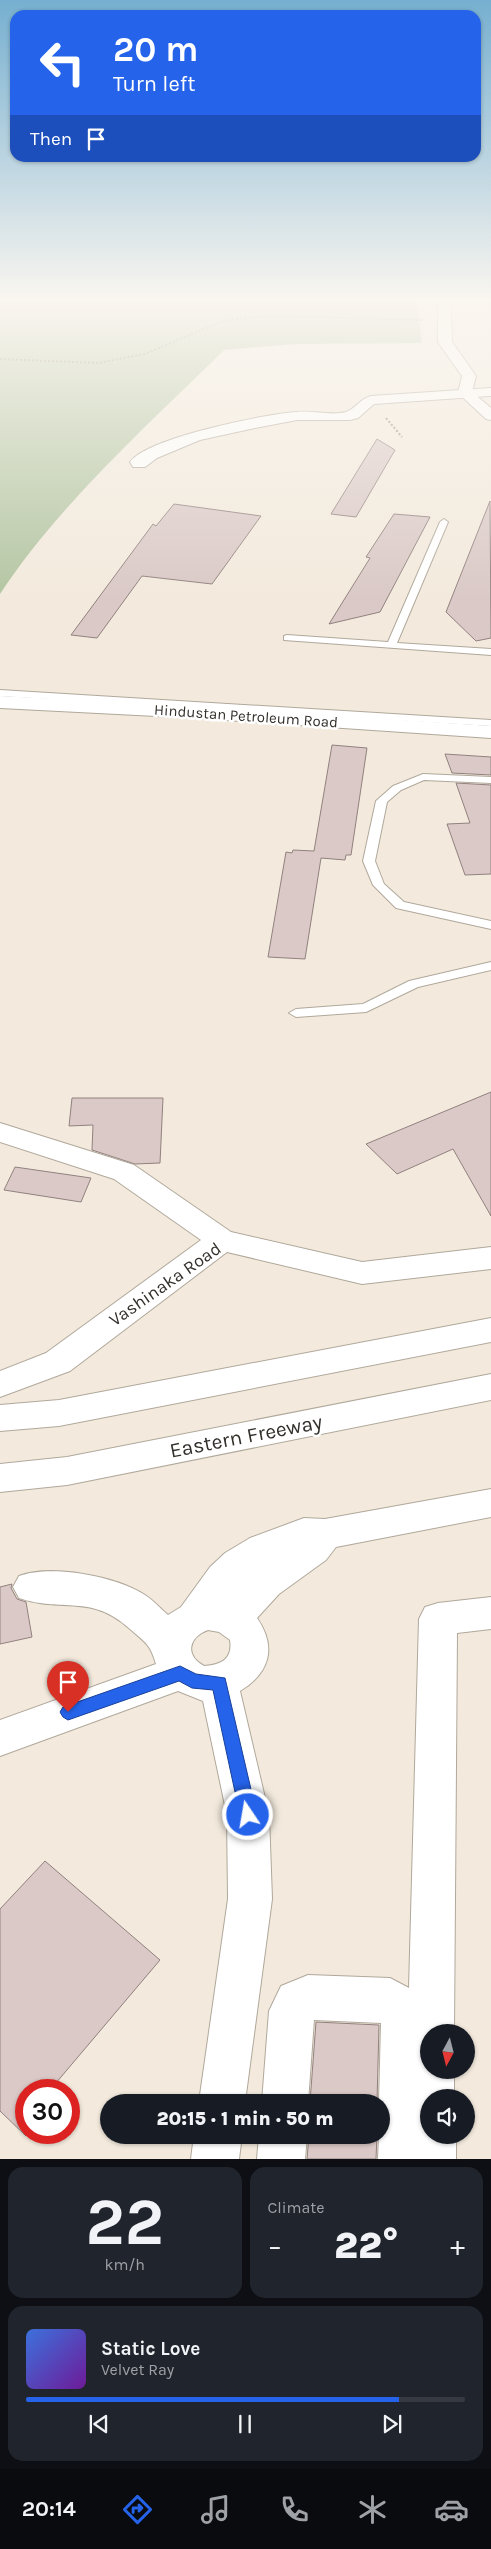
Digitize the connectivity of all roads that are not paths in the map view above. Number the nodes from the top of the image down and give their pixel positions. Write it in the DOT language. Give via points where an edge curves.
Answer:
graph roads {
  1 [pos="388,399"];
  2 [pos="472,399"];
  3 [pos="491,416"];
  4 [pos="139,464"];
  5 [pos="444,522"];
  6 [pos="288,638"];
  7 [pos="392,644"];
  8 [pos="491,652"];
  9 [pos="0,693"];
  10 [pos="0,702"];
  11 [pos="491,723"];
  12 [pos="491,732"];
  13 [pos="491,780"];
  14 [pos="491,925"];
  15 [pos="491,966"];
  16 [pos="296,1013"];
  17 [pos="0,1132"];
  18 [pos="222,1240"];
  19 [pos="491,1258"];
  20 [pos="491,1330"];
  21 [pos="0,1384"];
  22 [pos="491,1387"];
  23 [pos="0,1418"];
  24 [pos="0,1478"];
  25 [pos="491,1503"];
  26 [pos="325,1534"];
  27 [pos="32,1587"];
  28 [pos="491,1614"];
  29 [pos="232,1619"];
  30 [pos="192,1653"];
  31 [pos="4,1738"];
  32 [pos="431,2024"];
  33 [pos="223,2094"];
  34 [pos="286,2094"];
  35 [pos="217,2144"];
  36 [pos="282,2144"];
  37 [pos="432,2144"];
  38 [pos="215,2159"];
  39 [pos="281,2159"];
  40 [pos="402,2159"];
  41 [pos="432,2159"];
  1 -- 4 [label="main road" via="371,400 348,417 294,416 216,431 167,445"];
  2 -- 3 [label="main road"];
  5 -- 7 [label="lane"];
  6 -- 7 [label="lane"];
  7 -- 8 [label="lane"];
  9 -- 11 [label="lane"];
  10 -- 12 [label="main road, Hindustan Petroleum Road"];
  13 -- 14 [label="lane" via="423,778 397,788 382,801 369,861 379,885 400,905"];
  15 -- 16 [label="lane" via="414,984 366,1008"];
  17 -- 18 [label="main road" via="124,1172"];
  18 -- 19 [label="main road, Vashinaka Road" via="362,1274"];
  18 -- 21 [label="main road, Vashinaka Road" via="58,1362"];
  20 -- 23 [label="main road" via="59,1413"];
  22 -- 24 [label="main road, Eastern Freeway" via="67,1471"];
  25 -- 26 [label="main road"];
  26 -- 29 [label="main road" via="313,1549 266,1583"];
  26 -- 30 [label="main road" via="304,1533 263,1549 238,1564 223,1578"];
  27 -- 30 [label="main road" via="96,1591 131,1606"];
  28 -- 32 [label="main road" via="438,1619"];
  29 -- 30 [label="main road" via="221,1615"];
  29 -- 30 [label="main road" via="248,1636 249,1659 243,1670 232,1678"];
  30 -- 31 [label="main road"];
  30 -- 33 [label="main road" via="248,1815 250,1899"];
  34 -- 40 [label="main road" via="292,2011 297,2002 308,1997 390,2001 404,2020"];
  35 -- 38 [label="main road"];
  36 -- 39 [label="main road"];
  37 -- 41 [label="main road"];
}
